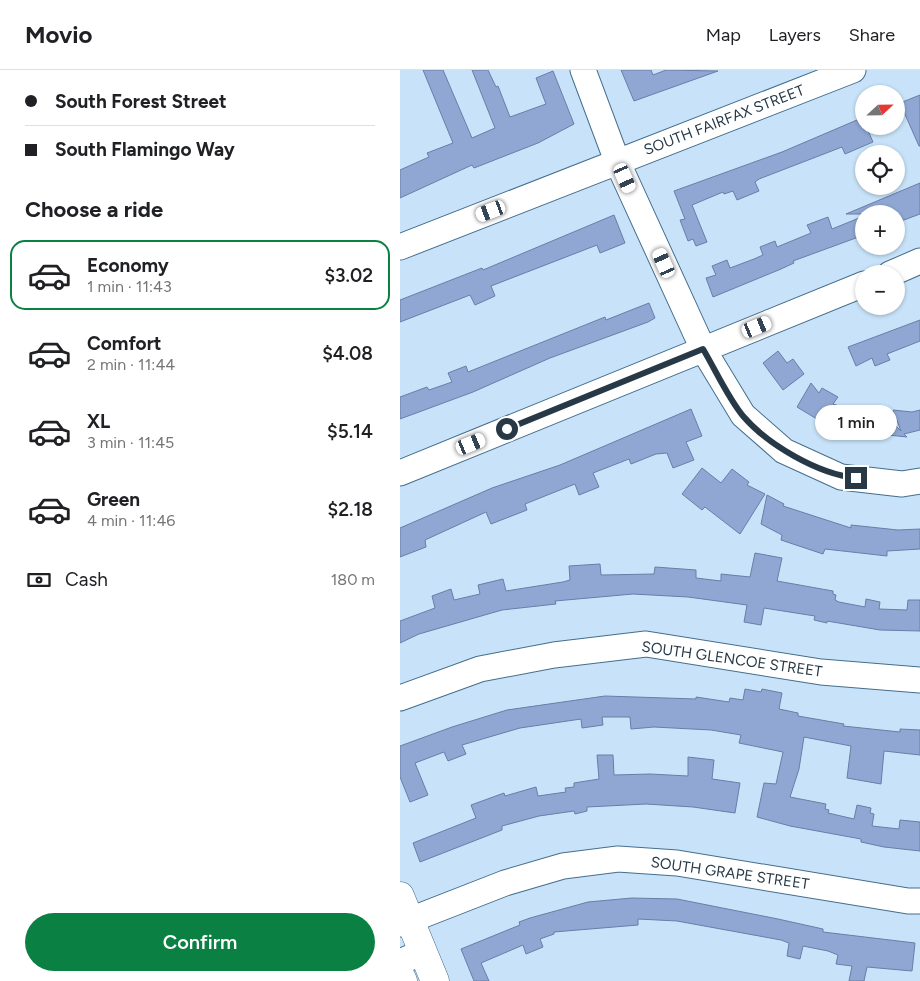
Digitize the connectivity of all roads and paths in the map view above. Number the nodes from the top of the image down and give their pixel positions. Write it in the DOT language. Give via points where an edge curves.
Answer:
graph roads {
  1 [pos="583,70"];
  2 [pos="853,70"];
  3 [pos="617,161"];
  4 [pos="400,247"];
  5 [pos="920,262"];
  6 [pos="905,268"];
  7 [pos="855,288"];
  8 [pos="703,349"];
  9 [pos="400,473"];
  10 [pos="920,481"];
  11 [pos="920,680"];
  12 [pos="400,698"];
  13 [pos="920,901"];
  14 [pos="403,914"];
  15 [pos="412,957"];
  16 [pos="400,975"];
  17 [pos="403,981"];
  18 [pos="435,981"];
  1 -- 3 [label="street"];
  2 -- 3 [label="street, SOUTH FAIRFAX STREET"];
  3 -- 4 [label="street, SOUTH FAIRFAX STREET"];
  3 -- 8 [label="street"];
  5 -- 6 [label="street"];
  7 -- 8 [label="street"];
  8 -- 9 [label="street"];
  8 -- 10 [label="street" via="743,415 784,451 841,477 902,484"];
  11 -- 12 [label="street, SOUTH GLENCOE STREET" via="821,672 646,644 554,655 480,669"];
  13 -- 14 [label="street, SOUTH GRAPE STREET" via="908,902 677,863 618,859 563,866"];
  14 -- 15 [label="highway"];
  15 -- 18 [label="highway"];
  16 -- 17 [label="highway"];
}
